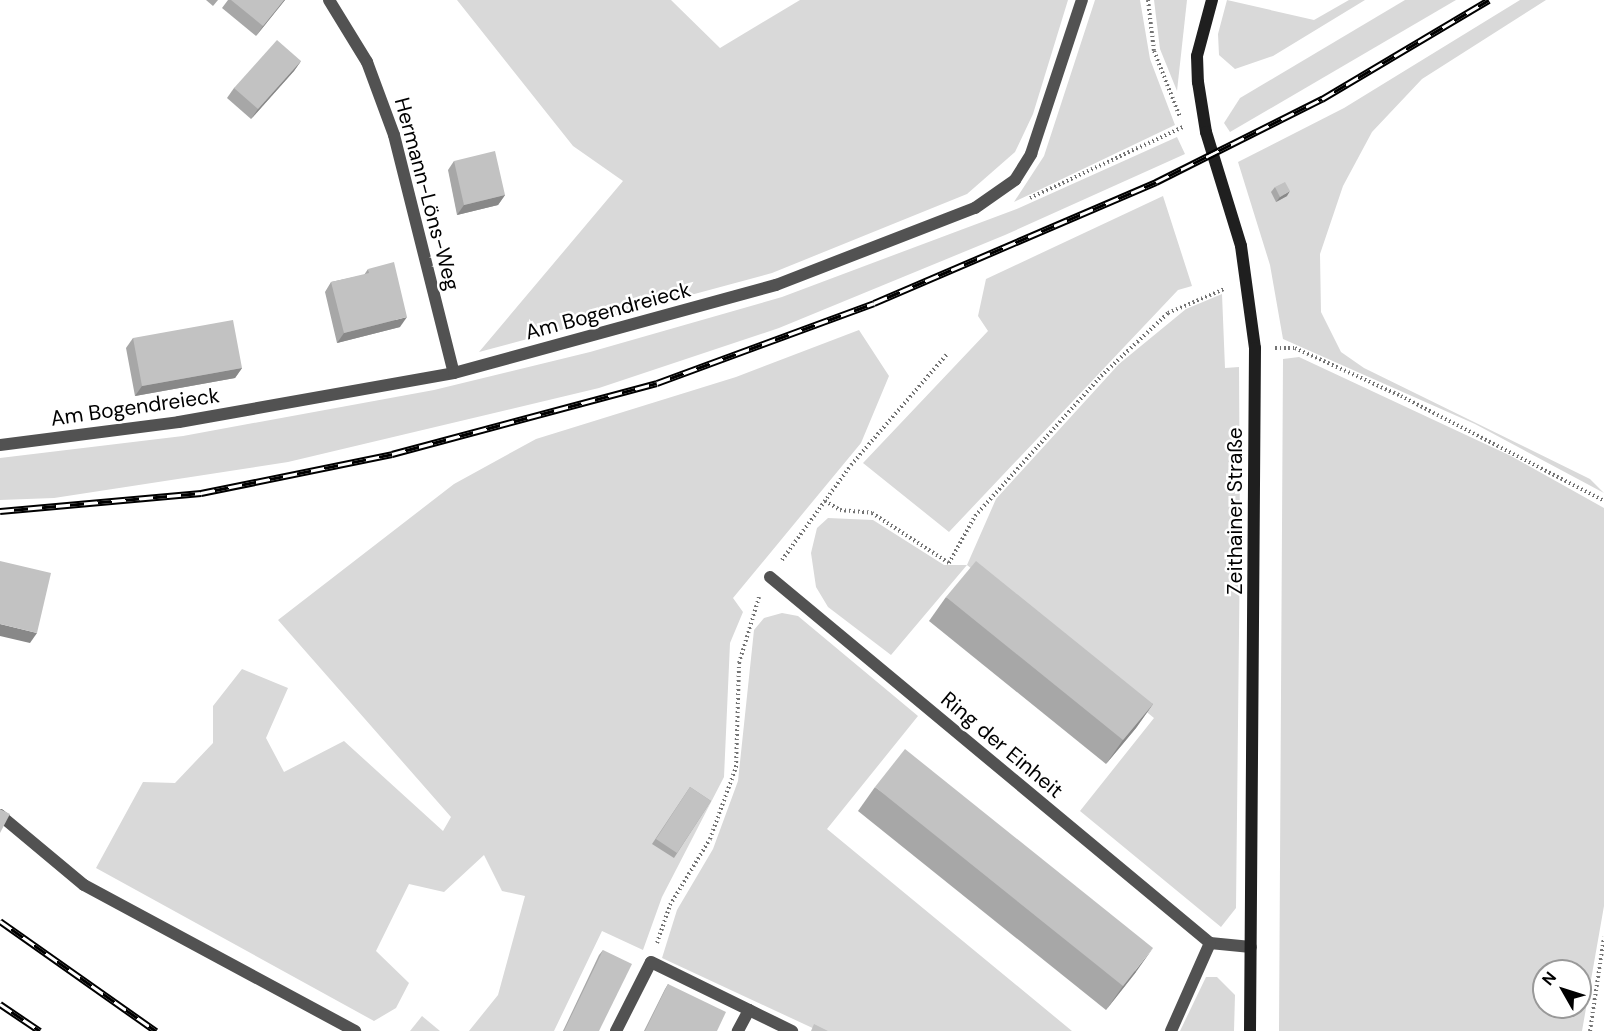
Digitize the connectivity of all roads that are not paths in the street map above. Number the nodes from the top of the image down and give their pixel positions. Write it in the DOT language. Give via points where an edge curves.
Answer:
graph roads {
  1 [pos="329,0"];
  2 [pos="1082,0"];
  3 [pos="1212,0"];
  4 [pos="454,373"];
  5 [pos="0,445"];
  6 [pos="770,577"];
  7 [pos="0,815"];
  8 [pos="1210,943"];
  9 [pos="1251,947"];
  10 [pos="749,1010"];
  11 [pos="355,1031"];
  12 [pos="616,1031"];
  13 [pos="738,1031"];
  14 [pos="792,1031"];
  15 [pos="1171,1031"];
  16 [pos="1250,1031"];
  1 -- 4 [label="street, Hermann-Löns-Weg" via="367,62 394,135"];
  2 -- 4 [label="street, Am Bogendreieck" via="1031,154 995,198 776,285"];
  3 -- 9 [label="street, Zeithainer Straße" via="1197,56 1198,82 1249,287 1255,348"];
  4 -- 5 [label="street, Am Bogendreieck" via="179,422"];
  6 -- 8 [label="street, Ring der Einheit"];
  7 -- 11 [label="street" via="84,885"];
  8 -- 9 [label="street"];
  8 -- 15 [label="street"];
  9 -- 16 [label="street, Zeithainer Straße"];
  10 -- 12 [label="street" via="651,962"];
  10 -- 13 [label="street"];
  10 -- 14 [label="street"];
}
